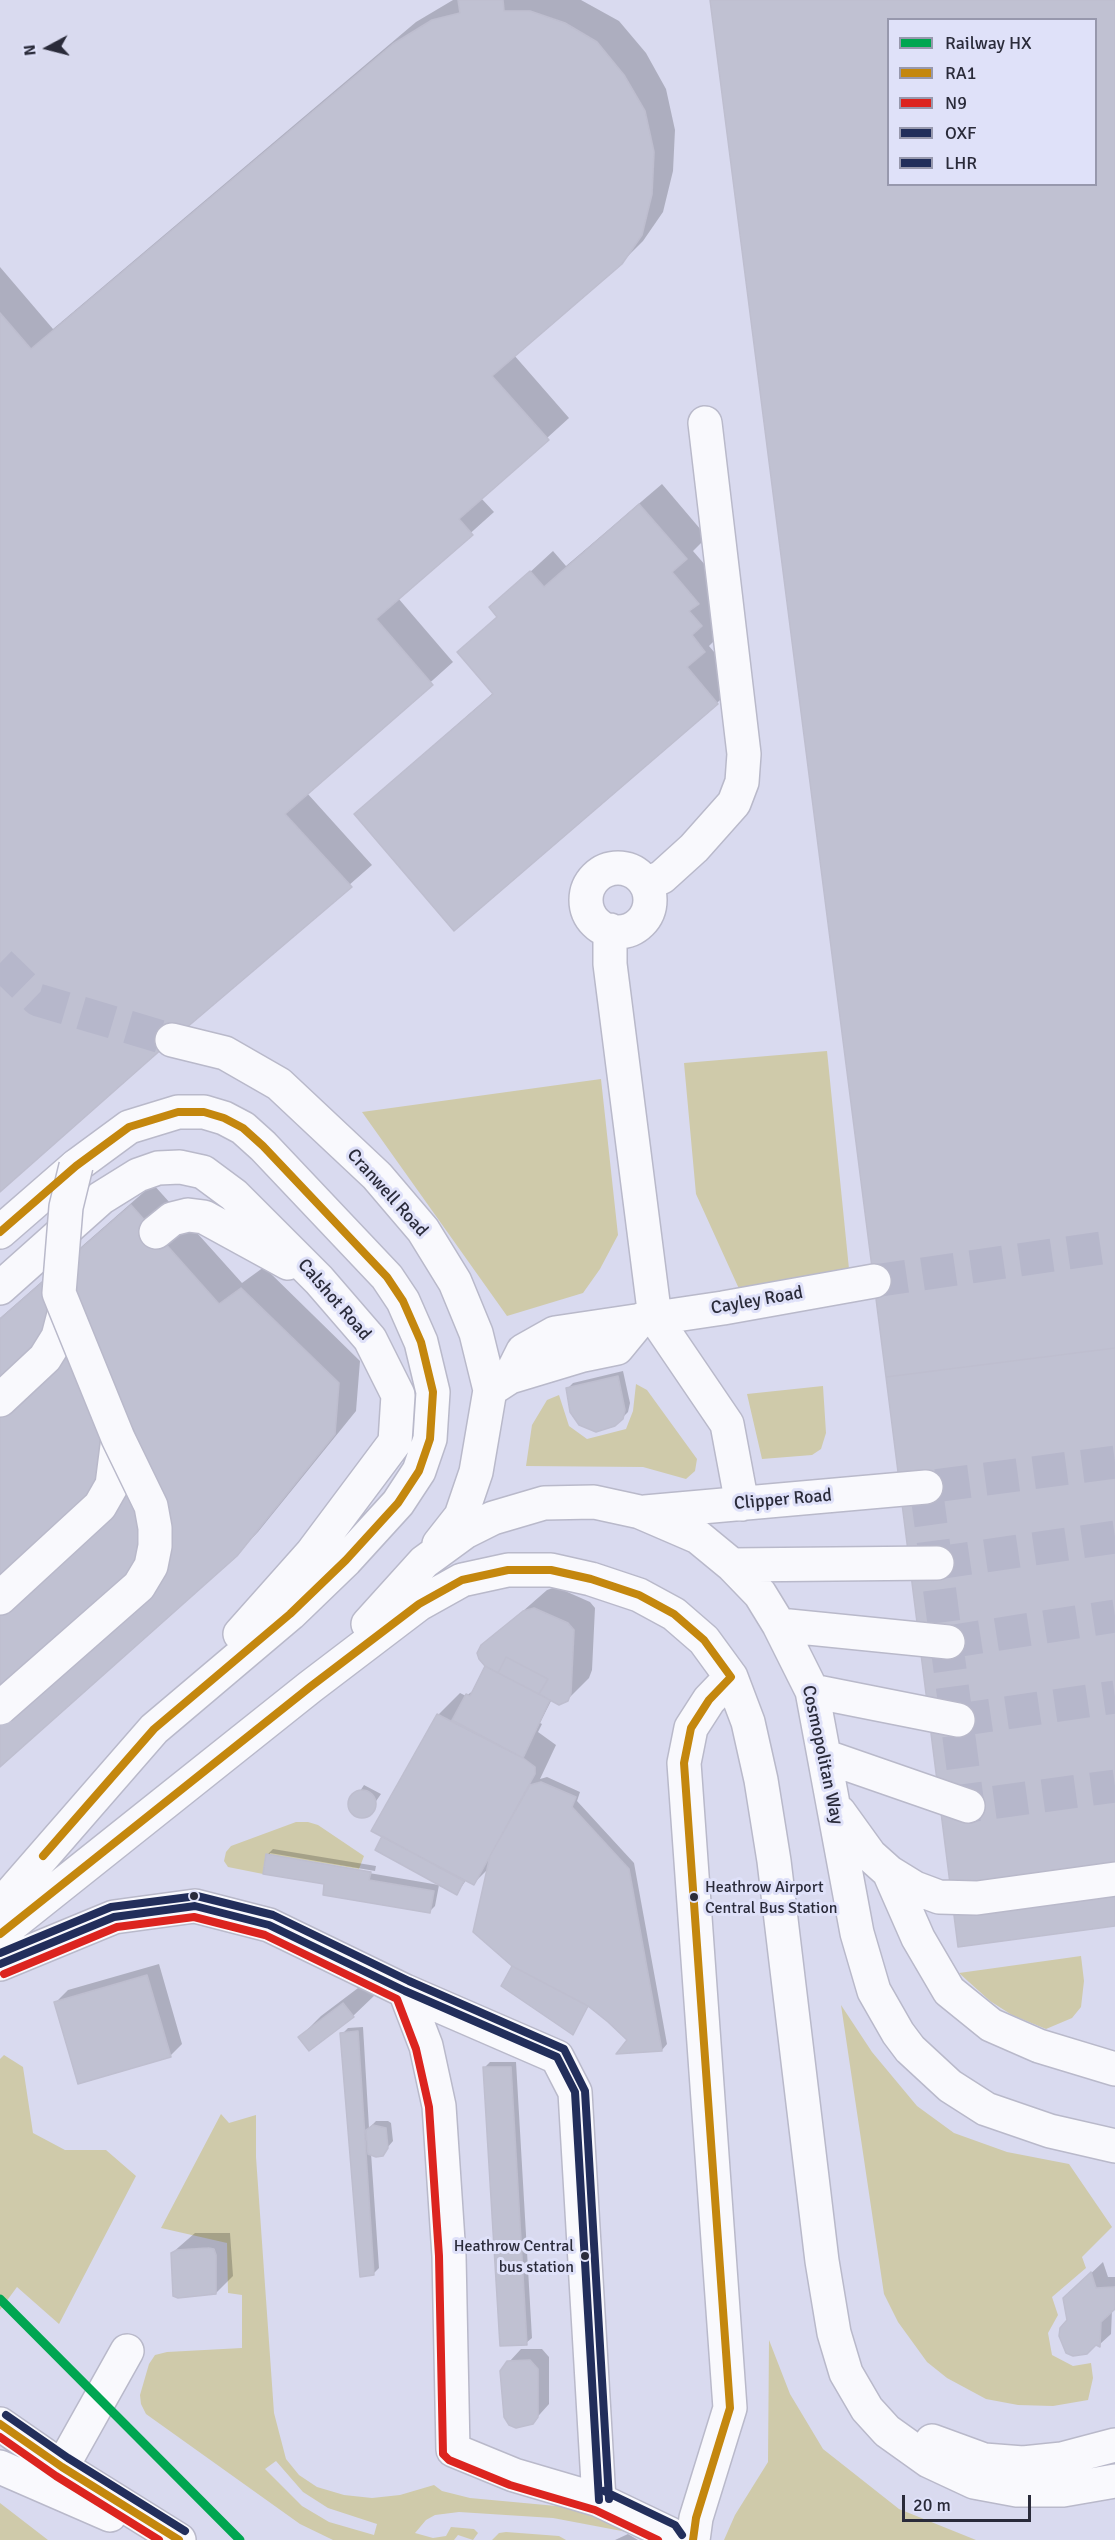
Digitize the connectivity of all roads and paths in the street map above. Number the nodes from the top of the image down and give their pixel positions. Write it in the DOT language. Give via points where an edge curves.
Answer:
graph roads {
  1 [pos="705,423"];
  2 [pos="646,884"];
  3 [pos="610,930"];
  4 [pos="172,1040"];
  5 [pos="76,1166"];
  6 [pos="0,1232"];
  7 [pos="156,1232"];
  8 [pos="319,1280"];
  9 [pos="874,1281"];
  10 [pos="0,1288"];
  11 [pos="65,1310"];
  12 [pos="648,1319"];
  13 [pos="500,1383"];
  14 [pos="0,1400"];
  15 [pos="118,1438"];
  16 [pos="926,1487"];
  17 [pos="742,1504"];
  18 [pos="640,1512"];
  19 [pos="424,1562"];
  20 [pos="937,1563"];
  21 [pos="732,1565"];
  22 [pos="0,1598"];
  23 [pos="779,1625"];
  24 [pos="948,1642"];
  25 [pos="731,1677"];
  26 [pos="310,1687"];
  27 [pos="812,1691"];
  28 [pos="0,1708"];
  29 [pos="958,1720"];
  30 [pos="154,1729"];
  31 [pos="824,1756"];
  32 [pos="833,1803"];
  33 [pos="969,1806"];
  34 [pos="890,1872"];
  35 [pos="1115,1879"];
  36 [pos="0,1906"];
  37 [pos="0,1934"];
  38 [pos="0,1964"];
  39 [pos="405,1991"];
  40 [pos="1115,2069"];
  41 [pos="1115,2146"];
  42 [pos="822,2261"];
  43 [pos="127,2351"];
  44 [pos="0,2424"];
  45 [pos="1115,2445"];
  46 [pos="0,2467"];
  47 [pos="62,2467"];
  48 [pos="1115,2481"];
  49 [pos="599,2500"];
  50 [pos="173,2540"];
  51 [pos="179,2540"];
  52 [pos="673,2540"];
  53 [pos="693,2540"];
  1 -- 2 [label="street" via="744,754 742,782 734,803 694,849 662,877"];
  2 -- 3 [label="street" via="650,894 647,915 630,930"];
  2 -- 3 [label="street" via="640,876 620,867 593,880 588,889 588,910 600,926"];
  3 -- 12 [label="street" via="610,964"];
  4 -- 13 [label="street, Cranwell Road" via="225,1053 279,1084 377,1176 423,1230 455,1282"];
  5 -- 6 [label="street"];
  5 -- 11 [label="street, bridge" via="68,1191 58,1279"];
  5 -- 30 [label="street" via="119,1133 156,1117 204,1112 243,1128 387,1277 403,1300 421,1342 433,1392 430,1439 419,1471 398,1503 290,1614"];
  7 -- 8 [label="street" via="172,1219 204,1217"];
  8 -- 10 [label="street, Calshot Road" via="234,1195 203,1172 158,1168 138,1175 101,1198"];
  8 -- 30 [label="street, Calshot Road" via="370,1339 398,1395 395,1442 312,1553"];
  9 -- 12 [label="street, Cayley Road"];
  11 -- 14 [label="street" via="58,1337 45,1358"];
  11 -- 15 [label="street, bridge"];
  12 -- 13 [label="street, Cayley Road" via="555,1333 523,1351"];
  12 -- 17 [label="street" via="726,1424"];
  13 -- 19 [label="street, Cranwell Road" via="461,1516"];
  15 -- 22 [label="street" via="112,1485 100,1506"];
  15 -- 28 [label="street, bridge" via="151,1506 155,1527 151,1566 140,1586"];
  16 -- 17 [label="street, Clipper Road"];
  17 -- 18 [label="street, Clipper Road"];
  18 -- 19 [label="street, Cosmopolitan Way" via="594,1502 544,1503 493,1518 465,1532"];
  18 -- 21 [label="street, Cosmopolitan Way" via="698,1537"];
  19 -- 26 [label="street, Cosmopolitan Way"];
  20 -- 21 [label="street"];
  21 -- 23 [label="street, Cosmopolitan Way" via="760,1594"];
  23 -- 24 [label="street"];
  23 -- 27 [label="street, Cosmopolitan Way"];
  25 -- 26 [label="street" via="704,1640 674,1614 639,1595 552,1570 507,1570 462,1580 419,1604"];
  25 -- 42 [label="street" via="748,1722 774,1861"];
  25 -- 53 [label="street" via="709,1700 691,1728 684,1762 730,2408 696,2518"];
  26 -- 37 [label="street"];
  27 -- 29 [label="street"];
  27 -- 31 [label="street, Cosmopolitan Way"];
  30 -- 36 [label="street"];
  31 -- 32 [label="street, Cosmopolitan Way"];
  31 -- 33 [label="street"];
  32 -- 34 [label="street" via="870,1855"];
  32 -- 41 [label="street, Cosmopolitan Way" via="866,1966 885,2013 910,2049 950,2086 997,2114"];
  34 -- 35 [label="street" via="939,1897 977,1898"];
  34 -- 40 [label="street" via="918,1938 950,1991 991,2025 1039,2046"];
  38 -- 39 [label="street" via="114,1917 195,1906 269,1925"];
  39 -- 49 [label="street" via="557,2057 575,2092"];
  39 -- 49 [label="street" via="426,2046 440,2106 453,2450 514,2475"];
  42 -- 45 [label="street" via="840,2332 855,2369 878,2402 900,2422 934,2442 984,2460 1042,2461"];
  42 -- 48 [label="street" via="834,2333 846,2373 867,2409 887,2431 929,2461 974,2482 1017,2490 1063,2490"];
  43 -- 47 [label="street"];
  44 -- 47 [label="street"];
  46 -- 50 [label="street"];
  47 -- 51 [label="street"];
  49 -- 52 [label="street" via="670,2534"];
}
